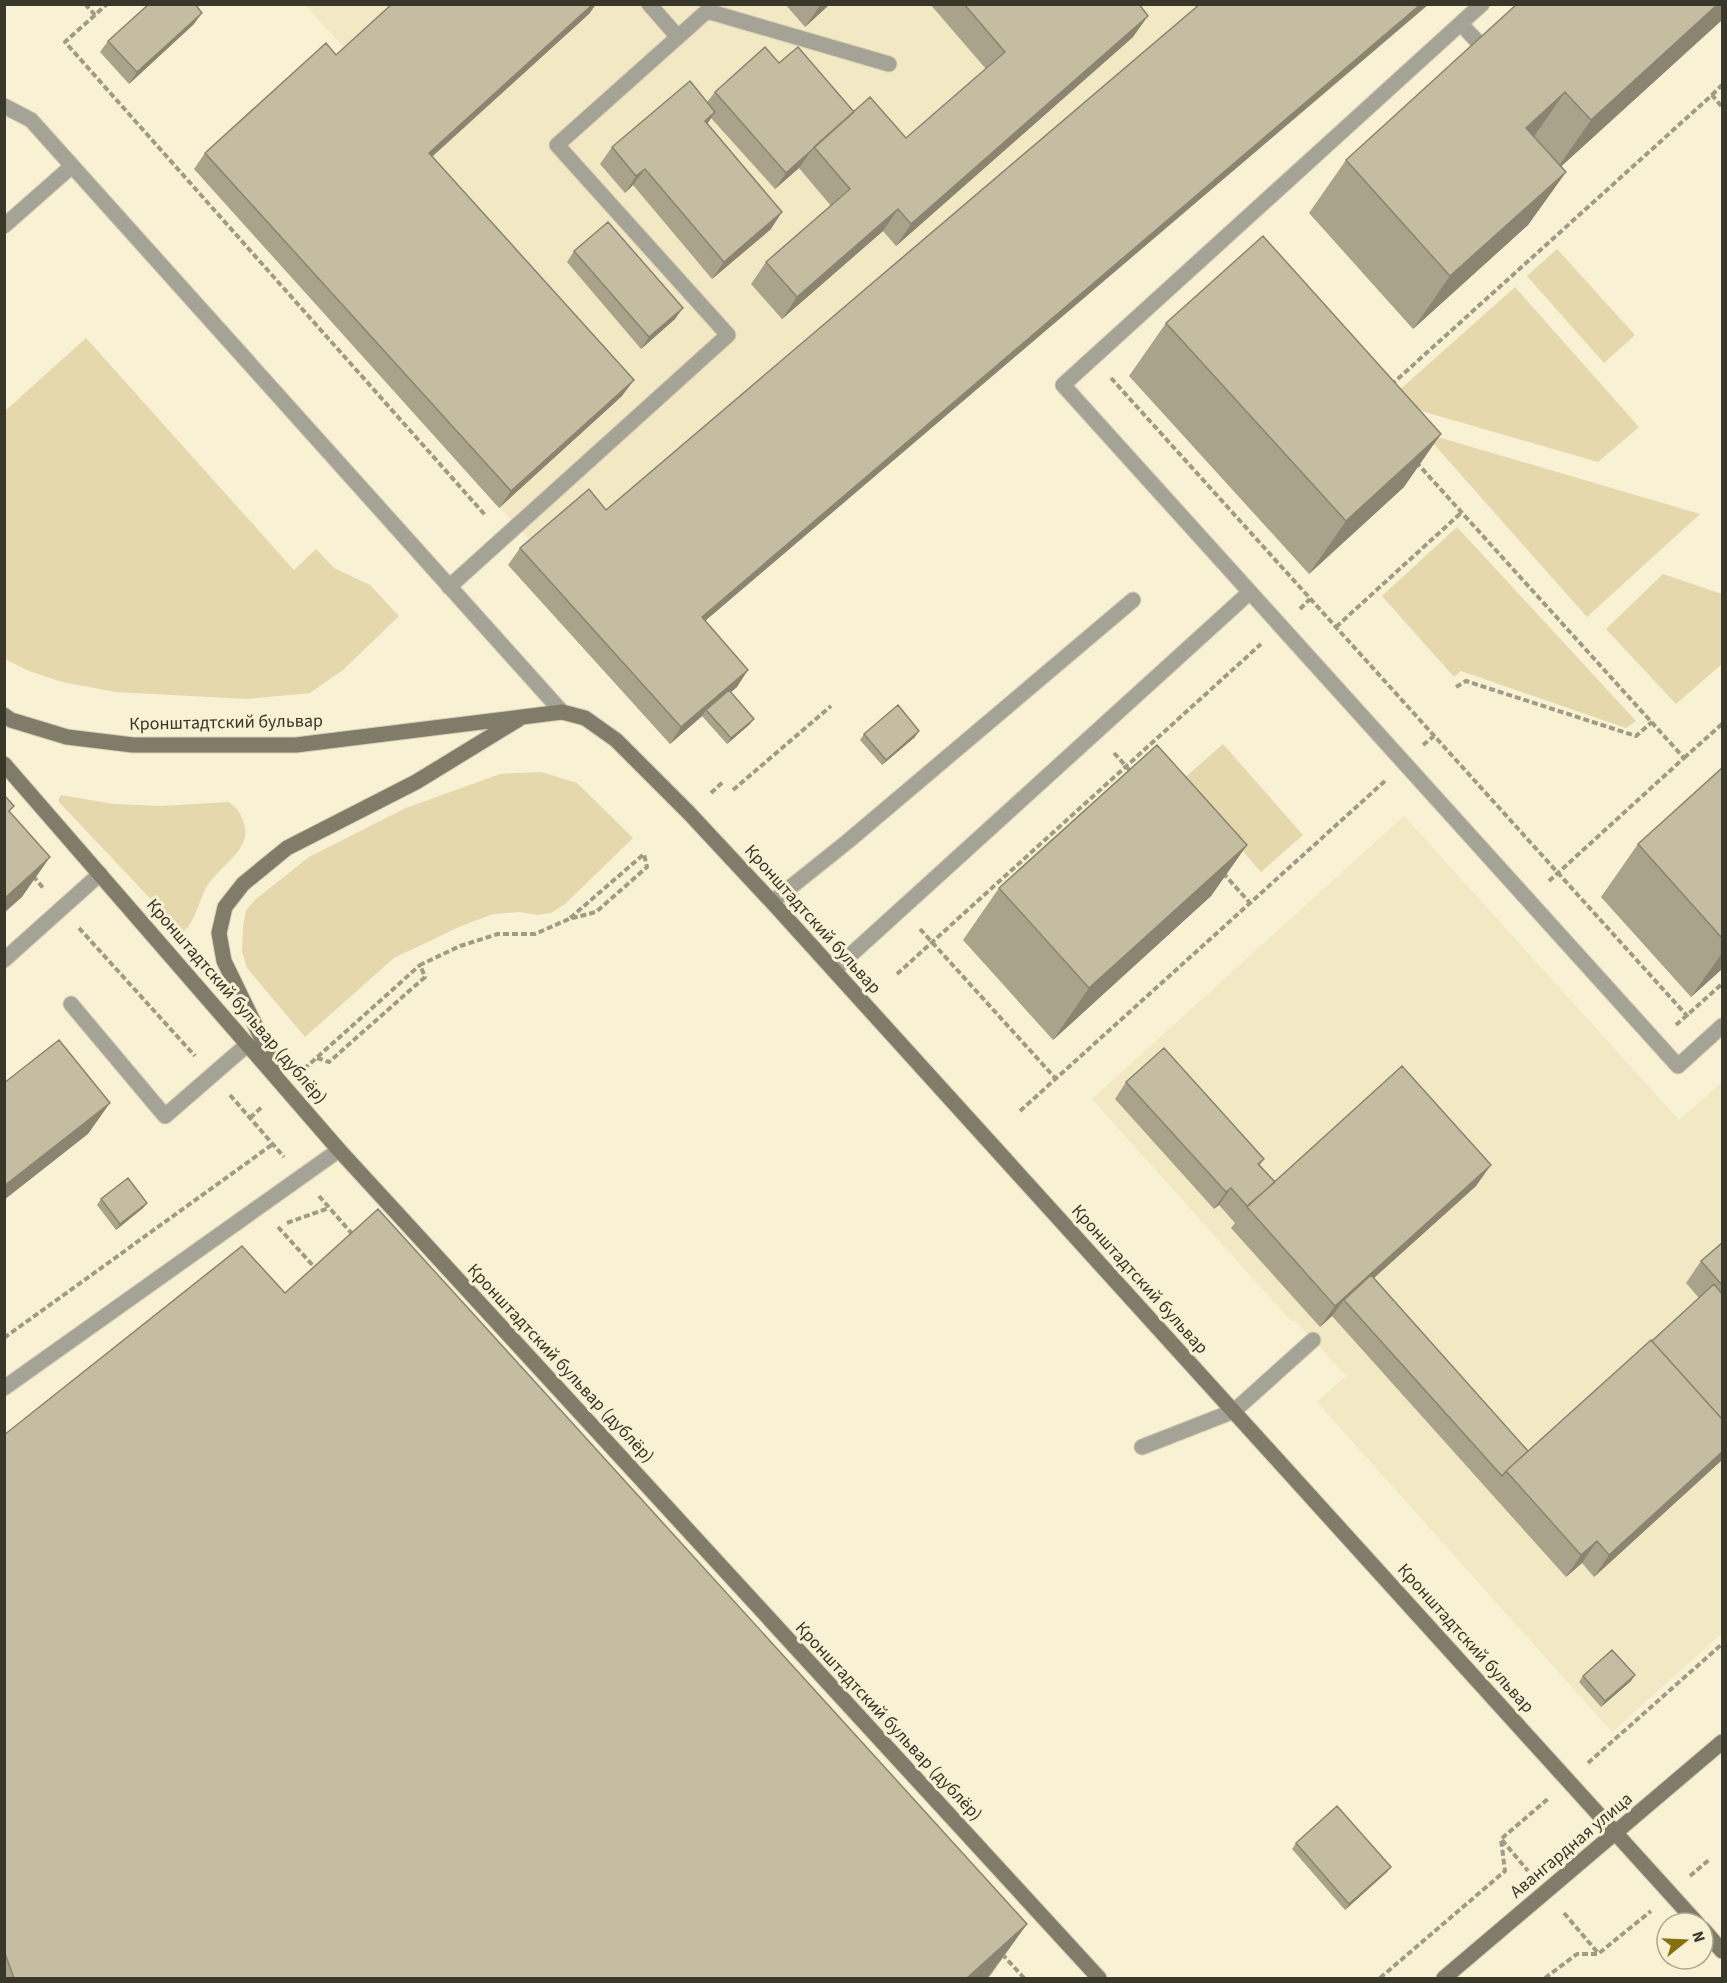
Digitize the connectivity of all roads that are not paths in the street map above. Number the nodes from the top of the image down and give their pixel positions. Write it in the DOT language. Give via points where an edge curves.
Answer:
graph roads {
  1 [pos="649,4"];
  2 [pos="1482,4"];
  3 [pos="1461,24"];
  4 [pos="678,37"];
  5 [pos="1487,52"];
  6 [pos="890,64"];
  7 [pos="4,106"];
  8 [pos="72,166"];
  9 [pos="4,226"];
  10 [pos="449,587"];
  11 [pos="1250,592"];
  12 [pos="1133,600"];
  13 [pos="562,712"];
  14 [pos="4,716"];
  15 [pos="523,716"];
  16 [pos="4,764"];
  17 [pos="100,874"];
  18 [pos="772,902"];
  19 [pos="4,960"];
  20 [pos="834,970"];
  21 [pos="71,1004"];
  22 [pos="1722,1026"];
  23 [pos="248,1044"];
  24 [pos="285,1086"];
  25 [pos="339,1150"];
  26 [pos="1313,1340"];
  27 [pos="4,1388"];
  28 [pos="1234,1411"];
  29 [pos="1142,1447"];
  30 [pos="1722,1742"];
  31 [pos="1615,1833"];
  32 [pos="1686,1911"];
  33 [pos="1099,1978"];
  34 [pos="1444,1978"];
  1 -- 4 [label="lane"];
  2 -- 3 [label="lane"];
  3 -- 5 [label="lane"];
  3 -- 11 [label="lane" via="1063,385"];
  4 -- 6 [label="lane" via="707,11"];
  4 -- 10 [label="lane" via="557,145 728,335"];
  7 -- 8 [label="lane" via="31,120"];
  8 -- 9 [label="lane"];
  8 -- 10 [label="lane"];
  10 -- 13 [label="lane"];
  11 -- 20 [label="lane"];
  11 -- 22 [label="lane" via="1678,1066"];
  12 -- 18 [label="lane"];
  13 -- 15 [label="main road, Кронштадтский бульвар"];
  13 -- 18 [label="main road, Кронштадтский бульвар" via="585,718 616,740"];
  14 -- 15 [label="main road, Кронштадтский бульвар" via="67,737 133,745 296,745"];
  15 -- 24 [label="main road, Кронштадтский бульвар" via="416,782 287,848 243,884 225,907 219,933 224,961"];
  16 -- 17 [label="main road, Кронштадтский бульвар (дублёр)"];
  17 -- 19 [label="lane"];
  17 -- 23 [label="main road, Кронштадтский бульвар (дублёр)"];
  18 -- 20 [label="main road, Кронштадтский бульвар"];
  20 -- 28 [label="main road, Кронштадтский бульвар"];
  21 -- 23 [label="lane" via="165,1116"];
  23 -- 24 [label="main road, Кронштадтский бульвар (дублёр)"];
  24 -- 25 [label="main road, Кронштадтский бульвар (дублёр)"];
  25 -- 27 [label="lane"];
  25 -- 33 [label="main road, Кронштадтский бульвар (дублёр)"];
  26 -- 28 [label="lane"];
  28 -- 29 [label="lane"];
  28 -- 31 [label="main road, Кронштадтский бульвар"];
  30 -- 31 [label="main road, Авангардная улица"];
  31 -- 32 [label="main road, Кронштадтский бульвар"];
  31 -- 34 [label="main road, Авангардная улица"];
}
